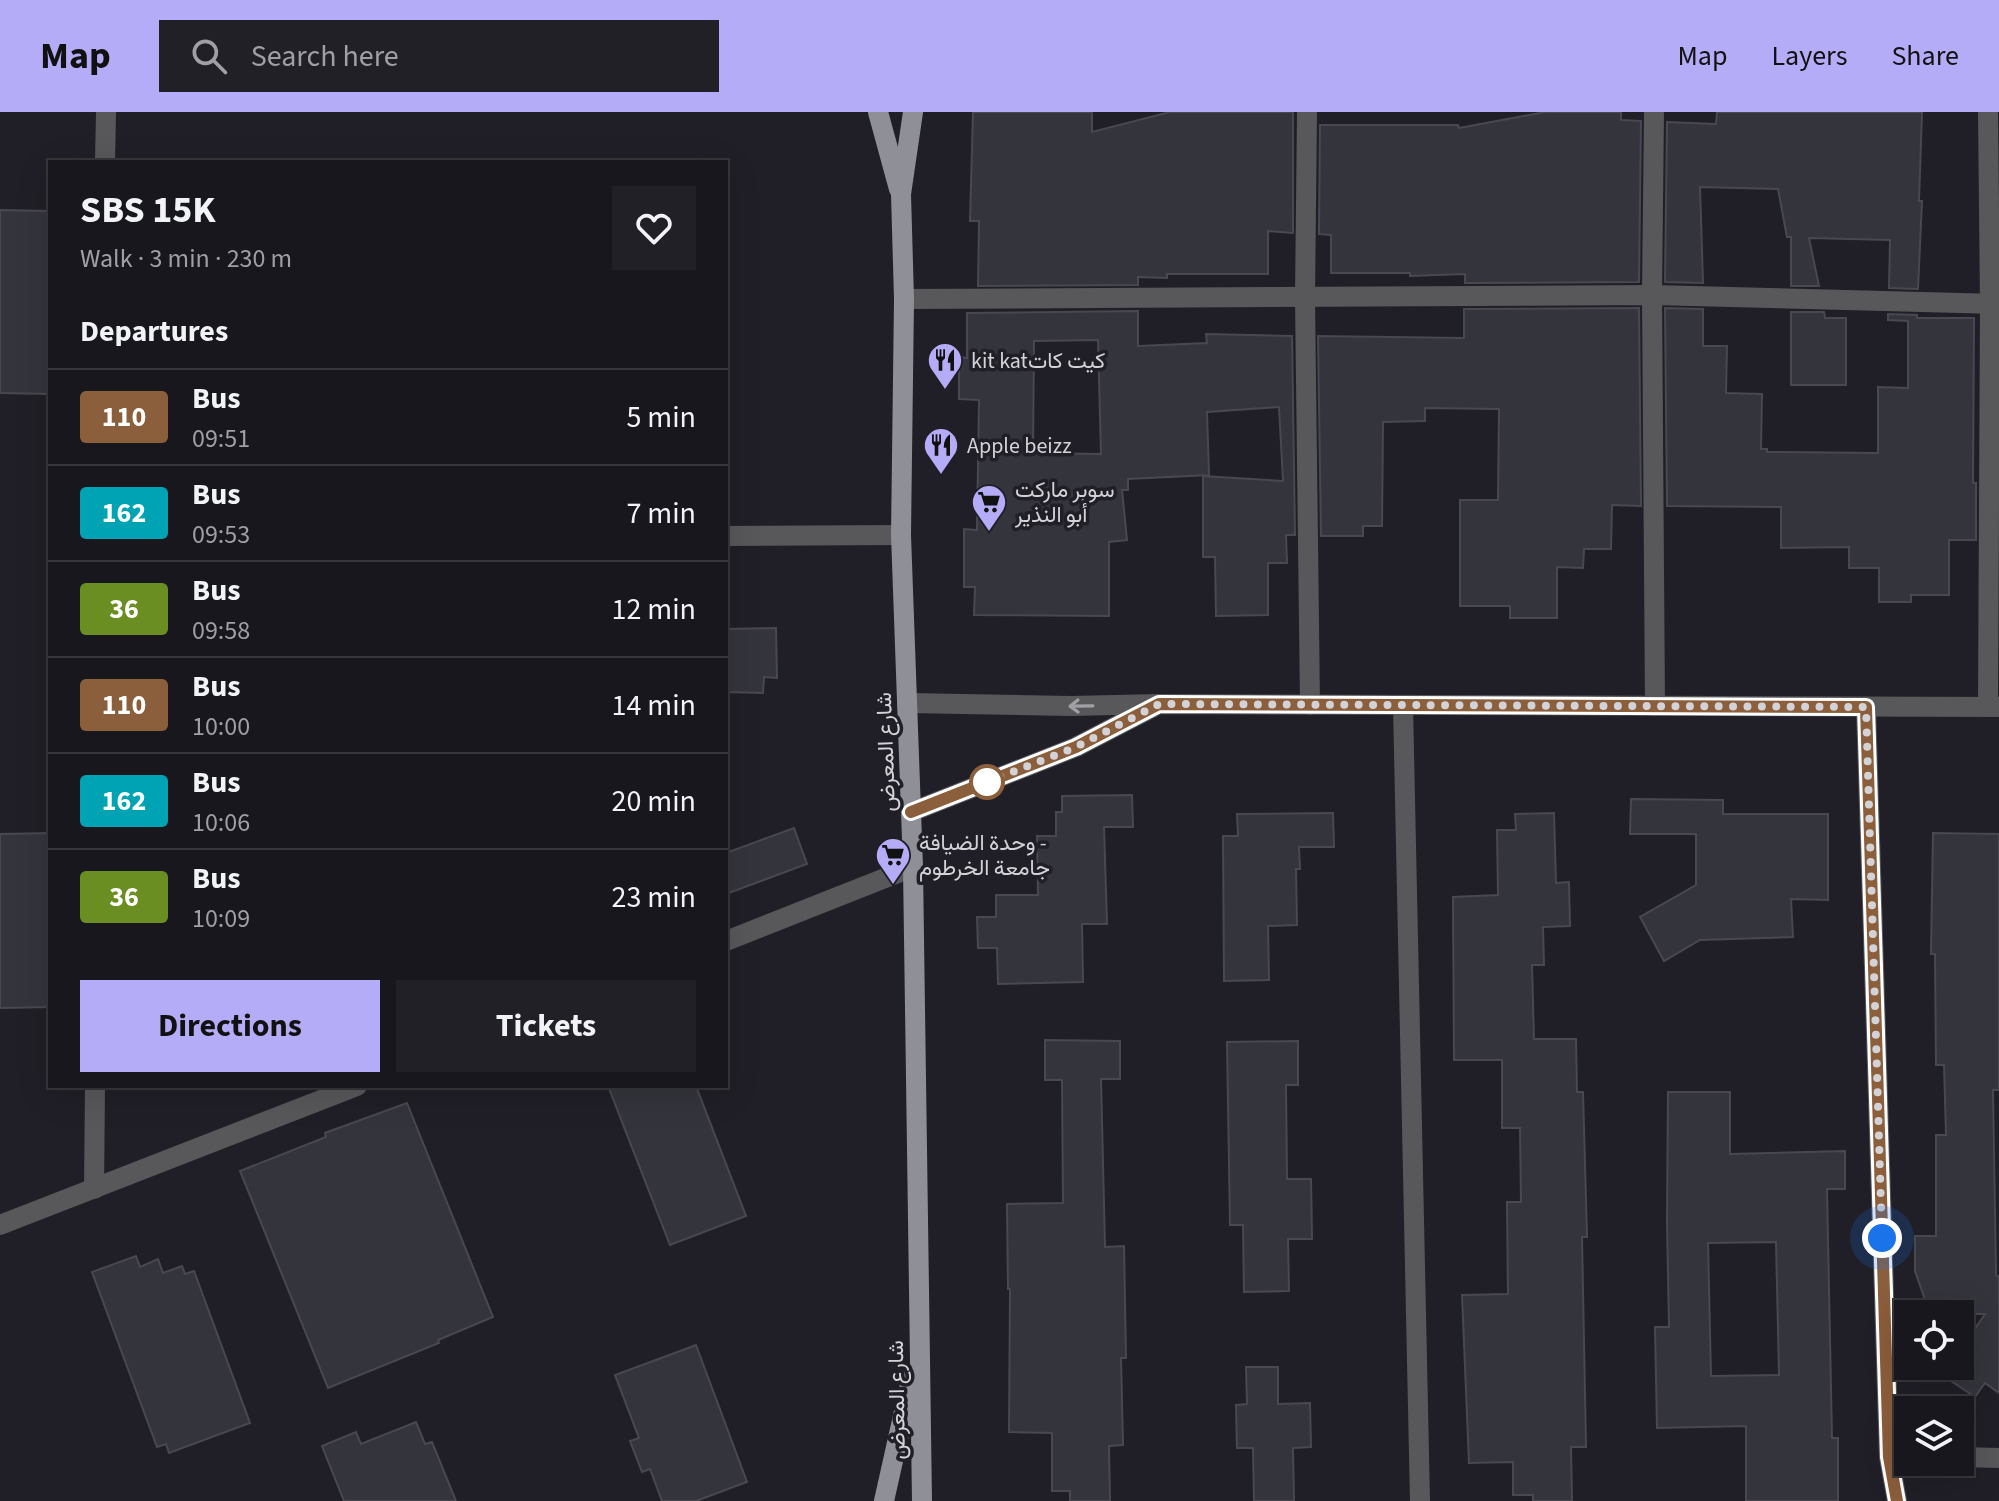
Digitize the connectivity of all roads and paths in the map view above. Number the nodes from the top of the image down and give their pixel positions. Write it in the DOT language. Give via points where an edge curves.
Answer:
graph roads {
  1 [pos="106,112"];
  2 [pos="878,112"];
  3 [pos="913,112"];
  4 [pos="1307,112"];
  5 [pos="1654,112"];
  6 [pos="1988,112"];
  7 [pos="105,160"];
  8 [pos="901,194"];
  9 [pos="1652,295"];
  10 [pos="1305,298"];
  11 [pos="904,299"];
  12 [pos="1994,304"];
  13 [pos="901,535"];
  14 [pos="728,536"];
  15 [pos="907,703"];
  16 [pos="1159,704"];
  17 [pos="1310,705"];
  18 [pos="1403,705"];
  19 [pos="1655,706"];
  20 [pos="1866,707"];
  21 [pos="1994,707"];
  22 [pos="911,812"];
  23 [pos="913,867"];
  24 [pos="728,940"];
  25 [pos="95,1088"];
  26 [pos="352,1088"];
  27 [pos="94,1189"];
  28 [pos="0,1225"];
  29 [pos="919,1345"];
  30 [pos="1896,1396"];
  31 [pos="1974,1457"];
  32 [pos="1999,1458"];
  33 [pos="1898,1476"];
  34 [pos="884,1501"];
  35 [pos="922,1501"];
  36 [pos="1420,1501"];
  37 [pos="1897,1501"];
  1 -- 7 [label="street"];
  2 -- 8 [label="main road, شارع المعرض"];
  3 -- 8 [label="main road, شارع المعرض"];
  4 -- 10 [label="street"];
  5 -- 9 [label="street"];
  6 -- 12 [label="street"];
  8 -- 11 [label="main road, شارع المعرض"];
  9 -- 10 [label="street"];
  9 -- 12 [label="street"];
  9 -- 19 [label="street"];
  10 -- 11 [label="street"];
  10 -- 17 [label="street"];
  11 -- 13 [label="main road, شارع المعرض"];
  12 -- 21 [label="street"];
  13 -- 14 [label="street"];
  13 -- 15 [label="main road, شارع المعرض"];
  16 -- 15 [label="street, one-way"];
  15 -- 22 [label="main road, شارع المعرض"];
  16 -- 17 [label="street"];
  16 -- 22 [label="street" via="1076,747"];
  17 -- 18 [label="street"];
  18 -- 19 [label="street"];
  18 -- 36 [label="street"];
  19 -- 20 [label="street"];
  20 -- 21 [label="street"];
  20 -- 30 [label="street"];
  22 -- 23 [label="main road, شارع المعرض"];
  23 -- 24 [label="street"];
  23 -- 29 [label="main road, شارع المعرض"];
  25 -- 27 [label="street"];
  26 -- 27 [label="street"];
  27 -- 28 [label="street"];
  29 -- 34 [label="main road"];
  29 -- 35 [label="main road, شارع المعرض"];
  31 -- 32 [label="street"];
  33 -- 37 [label="street"];
}
